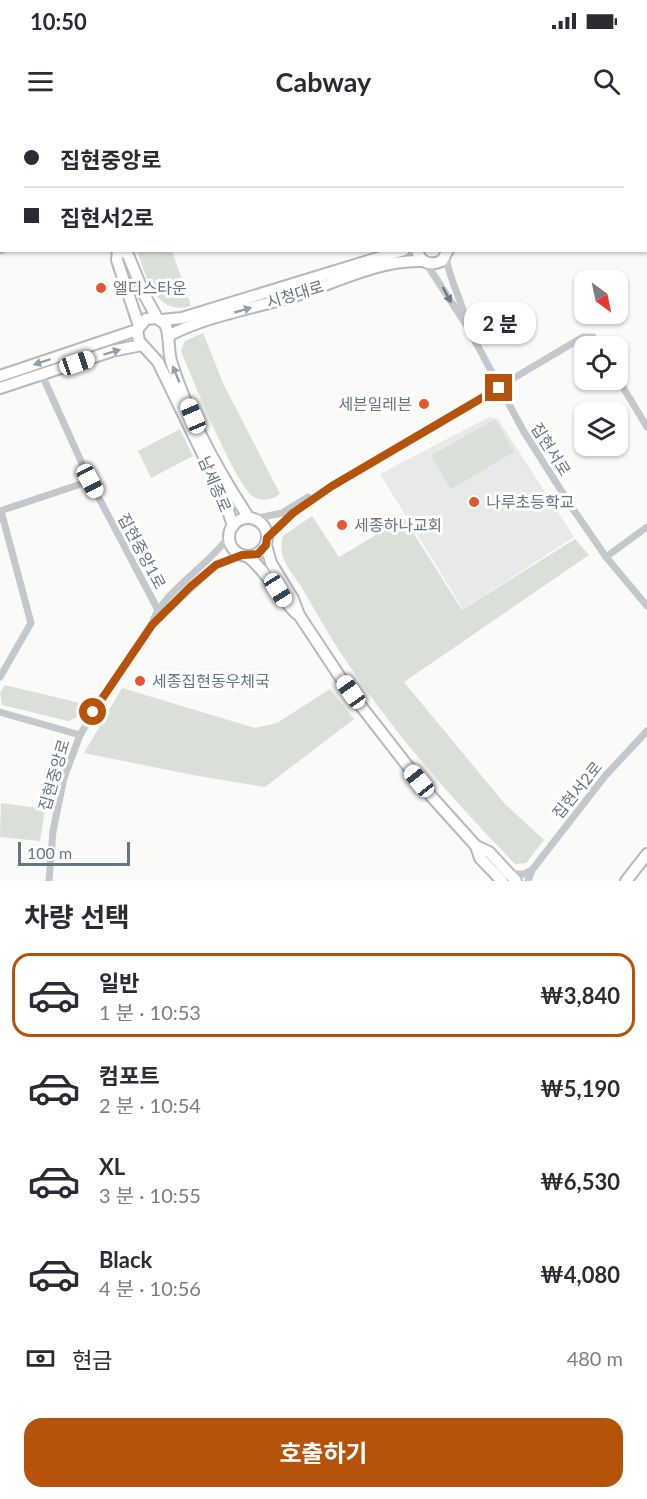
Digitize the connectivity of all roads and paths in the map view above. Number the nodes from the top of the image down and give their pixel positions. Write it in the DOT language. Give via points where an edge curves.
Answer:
graph roads {
  1 [pos="118,252"];
  2 [pos="125,252"];
  3 [pos="397,252"];
  4 [pos="418,252"];
  5 [pos="448,252"];
  6 [pos="424,262"];
  7 [pos="159,319"];
  8 [pos="467,326"];
  9 [pos="138,328"];
  10 [pos="167,338"];
  11 [pos="574,342"];
  12 [pos="145,346"];
  13 [pos="42,375"];
  14 [pos="0,376"];
  15 [pos="0,388"];
  16 [pos="499,388"];
  17 [pos="625,390"];
  18 [pos="647,427"];
  19 [pos="90,481"];
  20 [pos="332,486"];
  21 [pos="0,511"];
  22 [pos="251,519"];
  23 [pos="647,527"];
  24 [pos="231,531"];
  25 [pos="267,542"];
  26 [pos="244,556"];
  27 [pos="606,557"];
  28 [pos="647,606"];
  29 [pos="158,610"];
  30 [pos="299,615"];
  31 [pos="152,625"];
  32 [pos="0,677"];
  33 [pos="0,712"];
  34 [pos="647,731"];
  35 [pos="80,735"];
  36 [pos="647,854"];
  37 [pos="532,870"];
  38 [pos="509,879"];
  39 [pos="49,881"];
  40 [pos="528,881"];
  41 [pos="626,881"];
  1 -- 9 [label="street"];
  2 -- 7 [label="street"];
  3 -- 7 [label="street, 시청대로" via="182,318"];
  4 -- 6 [label="street"];
  5 -- 6 [label="street, 시청대로" via="436,264"];
  5 -- 8 [label="street, 집현서로" via="448,275 464,306"];
  6 -- 8 [label="street, 집현서로, one-way"];
  10 -- 6 [label="street, 시청대로, one-way" via="204,320 402,260"];
  7 -- 9 [label="street" via="146,319"];
  7 -- 10 [label="street" via="168,329"];
  8 -- 16 [label="street, 집현서로"];
  9 -- 12 [label="street"];
  9 -- 14 [label="street, one-way"];
  10 -- 12 [label="street" via="158,347"];
  22 -- 10 [label="street, 남세종로, one-way" via="231,492 193,416 172,366"];
  11 -- 16 [label="street"];
  13 -- 12 [label="street, one-way" via="112,351"];
  12 -- 24 [label="street, 남세종로" via="158,362 225,498"];
  13 -- 15 [label="street"];
  13 -- 19 [label="street, 집현중앙1로"];
  16 -- 20 [label="street"];
  16 -- 27 [label="street, 집현서로"];
  17 -- 18 [label="street"];
  19 -- 21 [label="street"];
  19 -- 29 [label="street, 집현중앙1로"];
  20 -- 22 [label="street" via="282,513"];
  20 -- 25 [label="street" via="293,513"];
  21 -- 32 [label="street" via="31,623"];
  22 -- 24 [label="street"];
  22 -- 25 [label="street" via="264,526"];
  23 -- 27 [label="street"];
  24 -- 26 [label="street" via="234,550"];
  24 -- 29 [label="street, 집현중앙로" via="219,552 192,573"];
  25 -- 26 [label="street" via="258,554"];
  25 -- 30 [label="street" via="271,562"];
  26 -- 30 [label="street" via="265,572 284,602"];
  26 -- 31 [label="street, 집현중앙로" via="216,565"];
  27 -- 28 [label="street, 집현서로"];
  29 -- 31 [label="street, 집현중앙로"];
  30 -- 38 [label="street" via="369,719 476,846 480,858"];
  31 -- 35 [label="street, 집현중앙로"];
  33 -- 35 [label="street"];
  34 -- 37 [label="street, 집현서2로" via="604,776"];
  35 -- 39 [label="street, 집현중앙로" via="57,806"];
  36 -- 41 [label="street"];
  37 -- 38 [label="street"];
  37 -- 40 [label="street, 집현서2로"];
}
